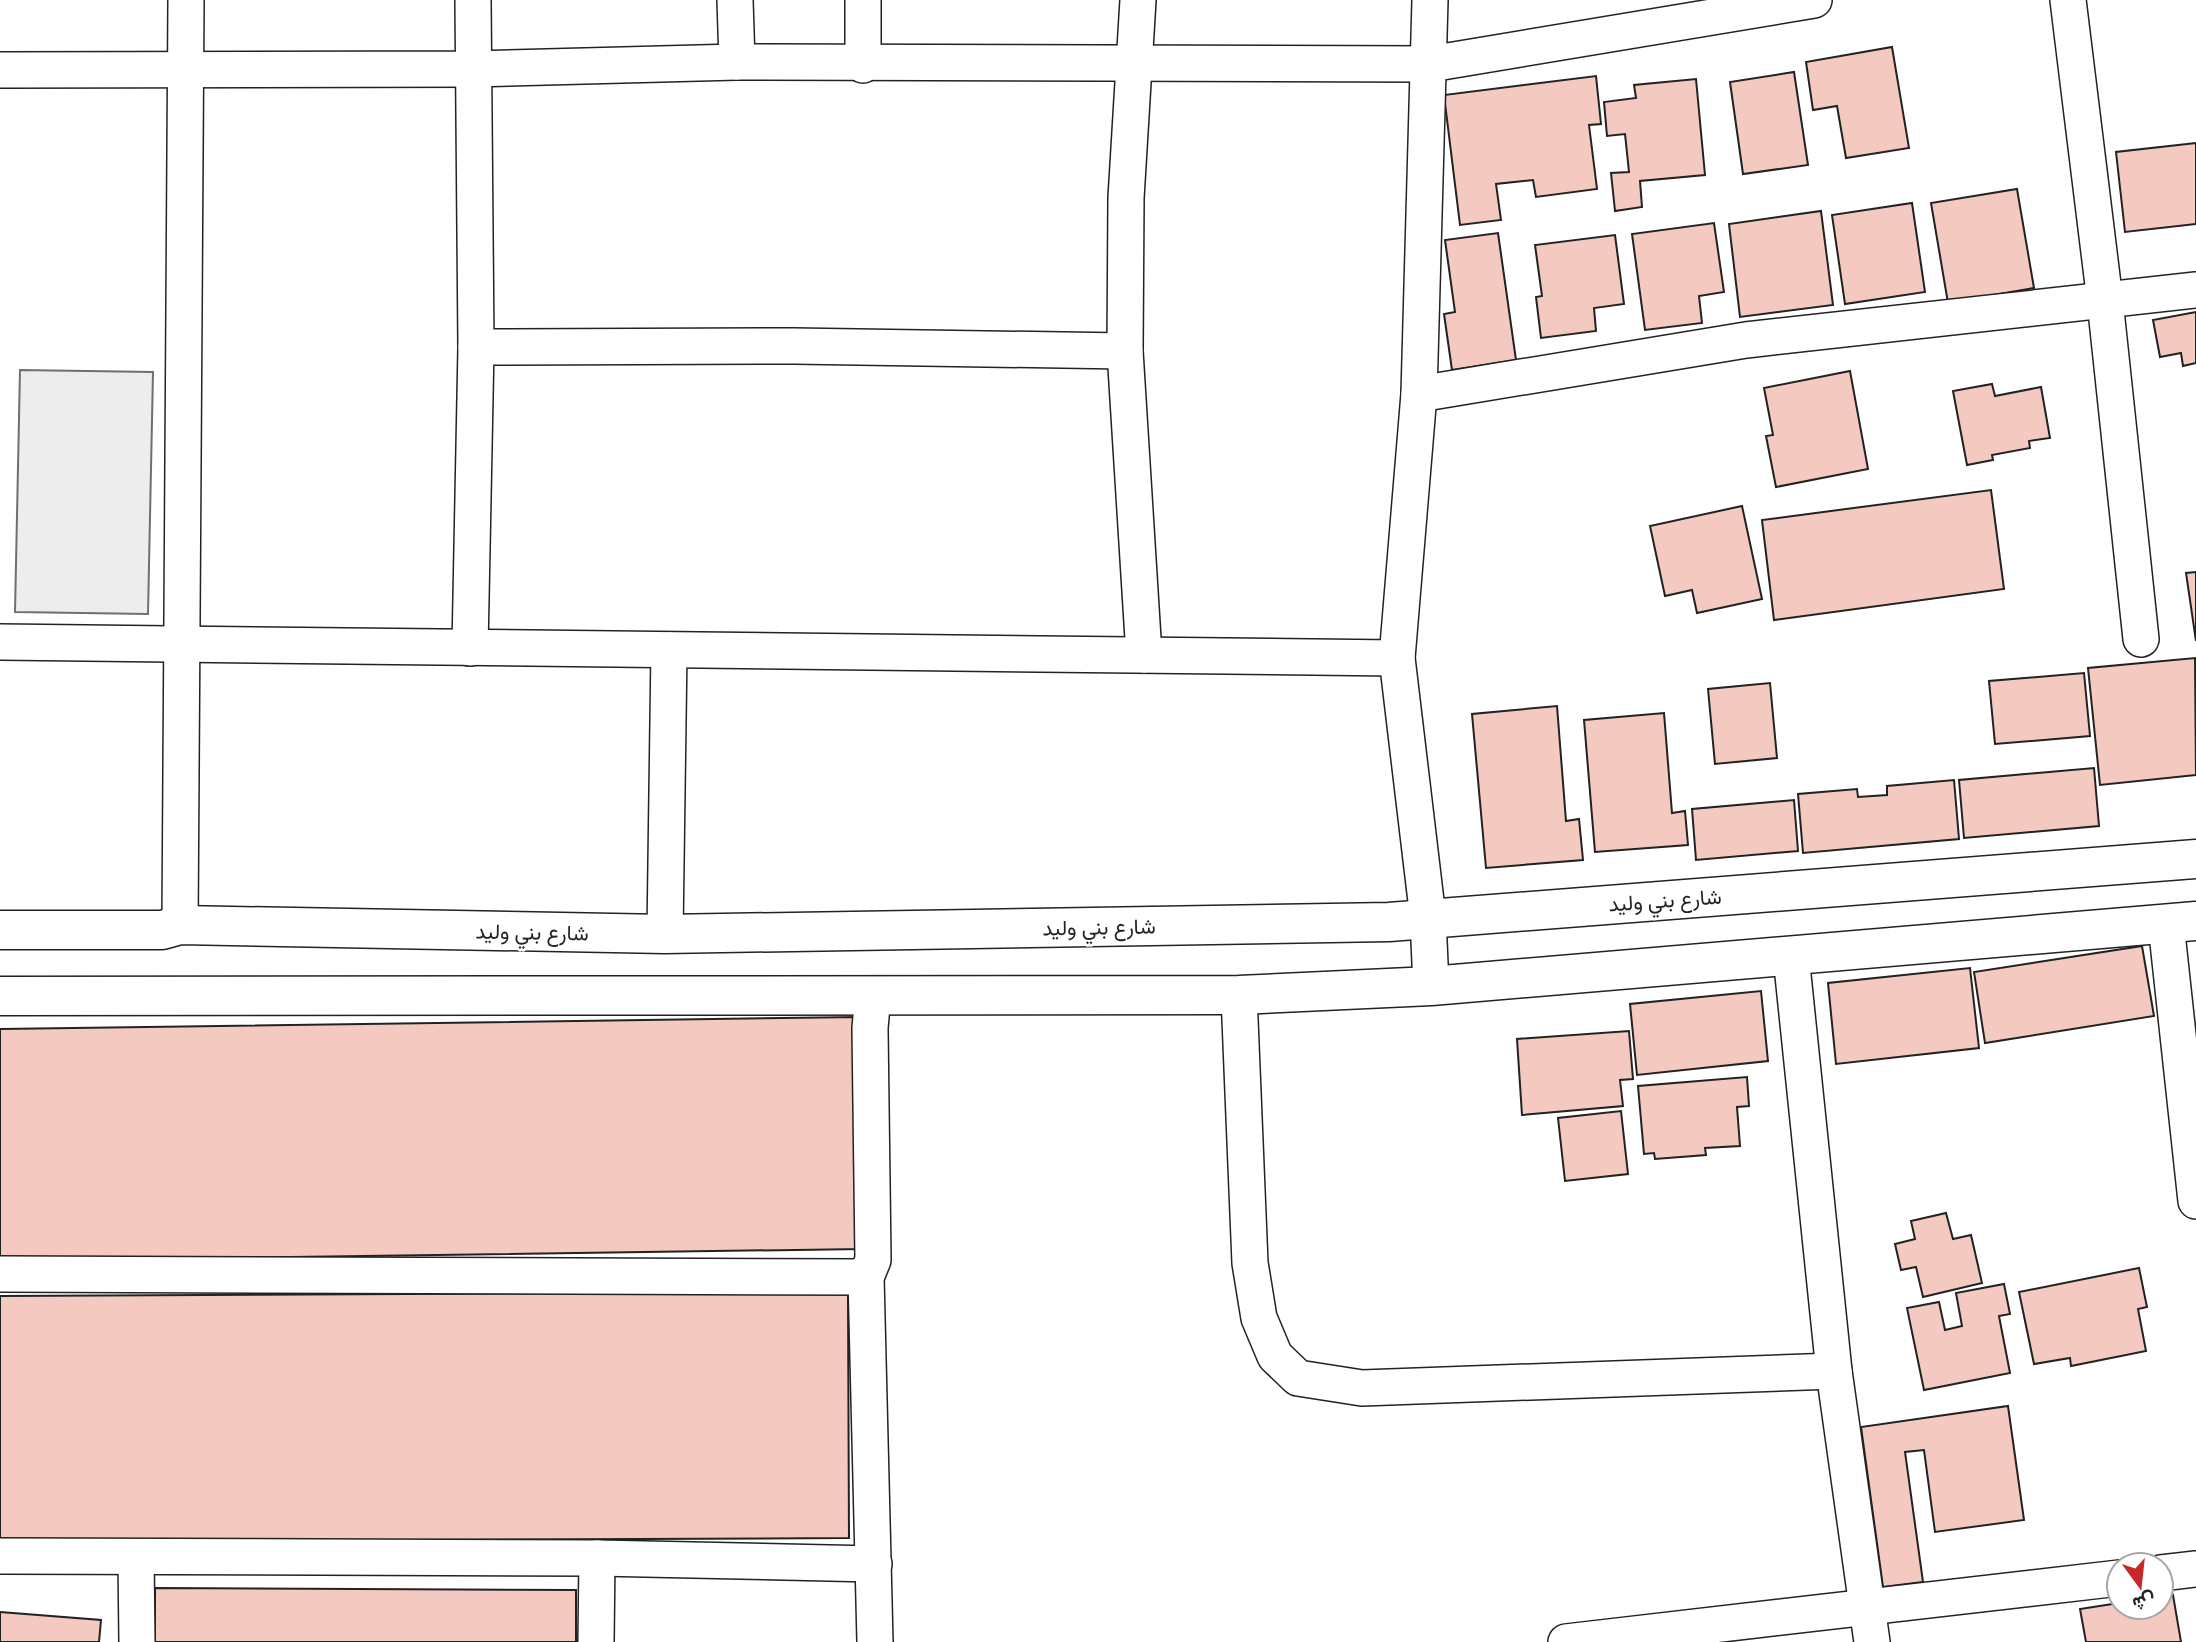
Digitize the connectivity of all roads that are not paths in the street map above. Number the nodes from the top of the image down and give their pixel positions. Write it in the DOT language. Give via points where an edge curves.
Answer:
graph roads {
  1 [pos="186,0"];
  2 [pos="473,0"];
  3 [pos="735,0"];
  4 [pos="863,0"];
  5 [pos="1138,0"];
  6 [pos="1430,0"];
  7 [pos="1814,0"];
  8 [pos="2068,0"];
  9 [pos="737,62"];
  10 [pos="1135,62"];
  11 [pos="1430,64"];
  12 [pos="863,65"];
  13 [pos="186,69"];
  14 [pos="472,69"];
  15 [pos="0,70"];
  16 [pos="2196,290"];
  17 [pos="2105,301"];
  18 [pos="476,347"];
  19 [pos="1125,351"];
  20 [pos="1419,394"];
  21 [pos="2141,639"];
  22 [pos="0,642"];
  23 [pos="181,644"];
  24 [pos="470,648"];
  25 [pos="669,650"];
  26 [pos="1144,655"];
  27 [pos="1397,658"];
  28 [pos="2196,859"];
  29 [pos="1428,918"];
  30 [pos="2181,923"];
  31 [pos="180,925"];
  32 [pos="0,930"];
  33 [pos="665,934"];
  34 [pos="1791,956"];
  35 [pos="1431,986"];
  36 [pos="873,995"];
  37 [pos="1239,995"];
  38 [pos="0,996"];
  39 [pos="2196,1201"];
  40 [pos="0,1274"];
  41 [pos="866,1277"];
  42 [pos="1834,1371"];
  43 [pos="0,1556"];
  44 [pos="136,1558"];
  45 [pos="597,1558"];
  46 [pos="874,1564"];
  47 [pos="2196,1569"];
  48 [pos="2175,1571"];
  49 [pos="2105,1581"];
  50 [pos="1871,1625"];
  51 [pos="138,1642"];
  52 [pos="596,1642"];
  53 [pos="875,1642"];
  54 [pos="1566,1642"];
  1 -- 13 [label="street"];
  2 -- 14 [label="street"];
  3 -- 9 [label="street"];
  4 -- 12 [label="street"];
  5 -- 10 [label="street"];
  6 -- 11 [label="street"];
  7 -- 11 [label="street"];
  8 -- 17 [label="street"];
  9 -- 12 [label="street"];
  9 -- 14 [label="street"];
  10 -- 11 [label="street"];
  10 -- 12 [label="street"];
  10 -- 19 [label="street" via="1126,198"];
  11 -- 20 [label="street"];
  13 -- 14 [label="street"];
  13 -- 15 [label="street"];
  13 -- 23 [label="street"];
  14 -- 18 [label="street"];
  16 -- 17 [label="street"];
  17 -- 20 [label="street" via="1746,340"];
  17 -- 21 [label="street"];
  18 -- 19 [label="street"];
  18 -- 24 [label="street"];
  19 -- 26 [label="street"];
  20 -- 27 [label="street"];
  22 -- 23 [label="street"];
  23 -- 24 [label="street"];
  23 -- 31 [label="street"];
  24 -- 25 [label="street"];
  25 -- 26 [label="street"];
  25 -- 33 [label="street"];
  26 -- 27 [label="street"];
  27 -- 29 [label="street"];
  28 -- 29 [label="street, شارع بني وليد"];
  29 -- 33 [label="street, شارع بني وليد"];
  29 -- 35 [label="street"];
  30 -- 34 [label="street"];
  30 -- 39 [label="street"];
  31 -- 32 [label="street, شارع بني وليد" via="162,930"];
  31 -- 33 [label="street, شارع بني وليد"];
  34 -- 35 [label="street"];
  34 -- 42 [label="street"];
  35 -- 37 [label="street"];
  36 -- 37 [label="street"];
  36 -- 38 [label="street"];
  36 -- 41 [label="street" via="873,1260"];
  37 -- 42 [label="street" via="1250,1263 1259,1318 1275,1356 1298,1378 1362,1388"];
  40 -- 41 [label="street"];
  41 -- 46 [label="street"];
  42 -- 50 [label="street"];
  43 -- 44 [label="street"];
  44 -- 45 [label="street"];
  44 -- 51 [label="street"];
  45 -- 46 [label="street"];
  45 -- 52 [label="street"];
  46 -- 53 [label="street"];
  47 -- 48 [label="street"];
  49 -- 50 [label="street"];
  50 -- 54 [label="street"];
}
